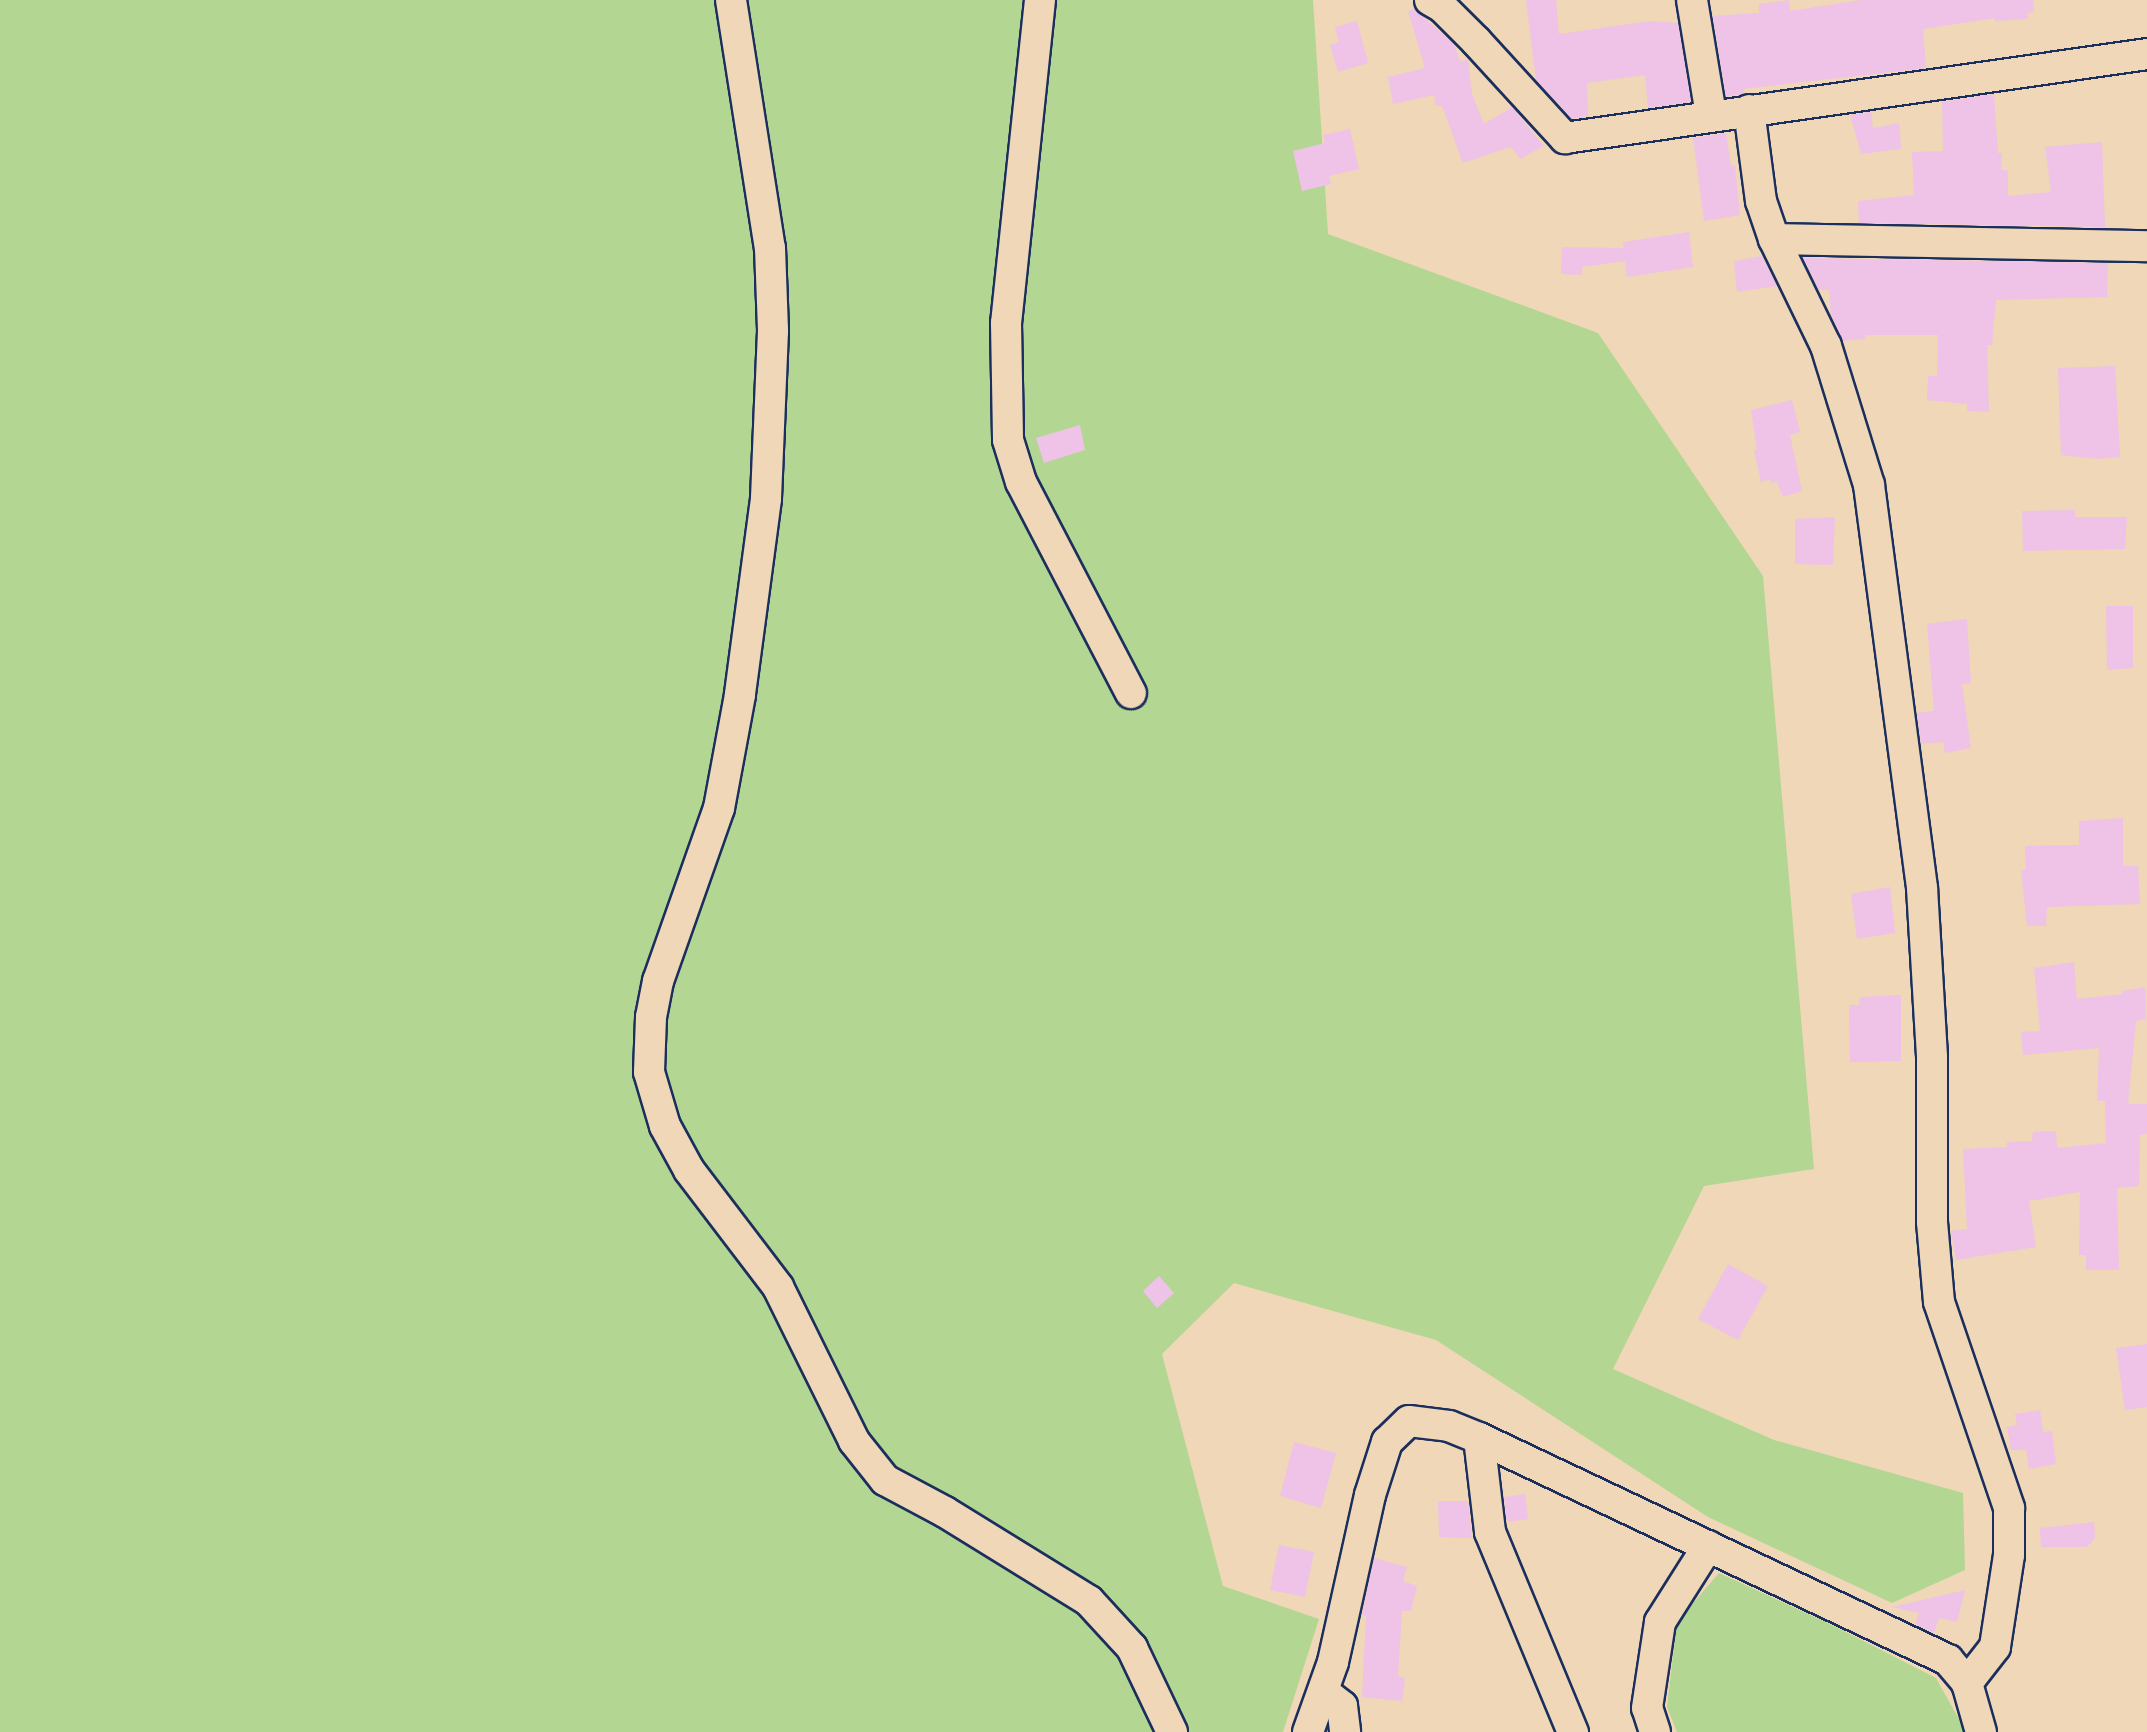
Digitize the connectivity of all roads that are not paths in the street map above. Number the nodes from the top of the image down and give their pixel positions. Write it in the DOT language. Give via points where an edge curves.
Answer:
graph roads {
  1 [pos="731,0"];
  2 [pos="1040,0"];
  3 [pos="1430,0"];
  4 [pos="1692,0"];
  5 [pos="2147,54"];
  6 [pos="1749,110"];
  7 [pos="1711,115"];
  8 [pos="1774,239"];
  9 [pos="2147,246"];
  10 [pos="1131,693"];
  11 [pos="1479,1438"];
  12 [pos="1708,1546"];
  13 [pos="1967,1683"];
  14 [pos="1324,1692"];
  15 [pos="1172,1732"];
  16 [pos="1308,1732"];
  17 [pos="1345,1732"];
  18 [pos="1573,1732"];
  19 [pos="1655,1732"];
  20 [pos="1981,1732"];
  1 -- 15 [label="street" via="770,248 773,331 766,499 745,667 719,808 658,981 649,1072 665,1126 689,1170 778,1287 854,1441 885,1480 1089,1601 1132,1648"];
  2 -- 10 [label="street" via="1006,323 1008,440 1021,482"];
  3 -- 7 [label="street" via="1467,32 1565,138"];
  4 -- 7 [label="street"];
  5 -- 6 [label="street"];
  6 -- 7 [label="street"];
  6 -- 8 [label="street" via="1761,201"];
  8 -- 9 [label="street"];
  8 -- 13 [label="street" via="1826,346 1869,485 1922,888 1939,1302 2009,1508 2009,1555 1995,1647"];
  11 -- 12 [label="street"];
  11 -- 14 [label="street" via="1449,1426 1409,1421 1387,1442"];
  11 -- 18 [label="street" via="1490,1532"];
  12 -- 13 [label="street" via="1948,1660"];
  12 -- 19 [label="street" via="1660,1622 1647,1708"];
  13 -- 20 [label="street"];
  14 -- 16 [label="street"];
  14 -- 17 [label="street" via="1342,1706"];
}
